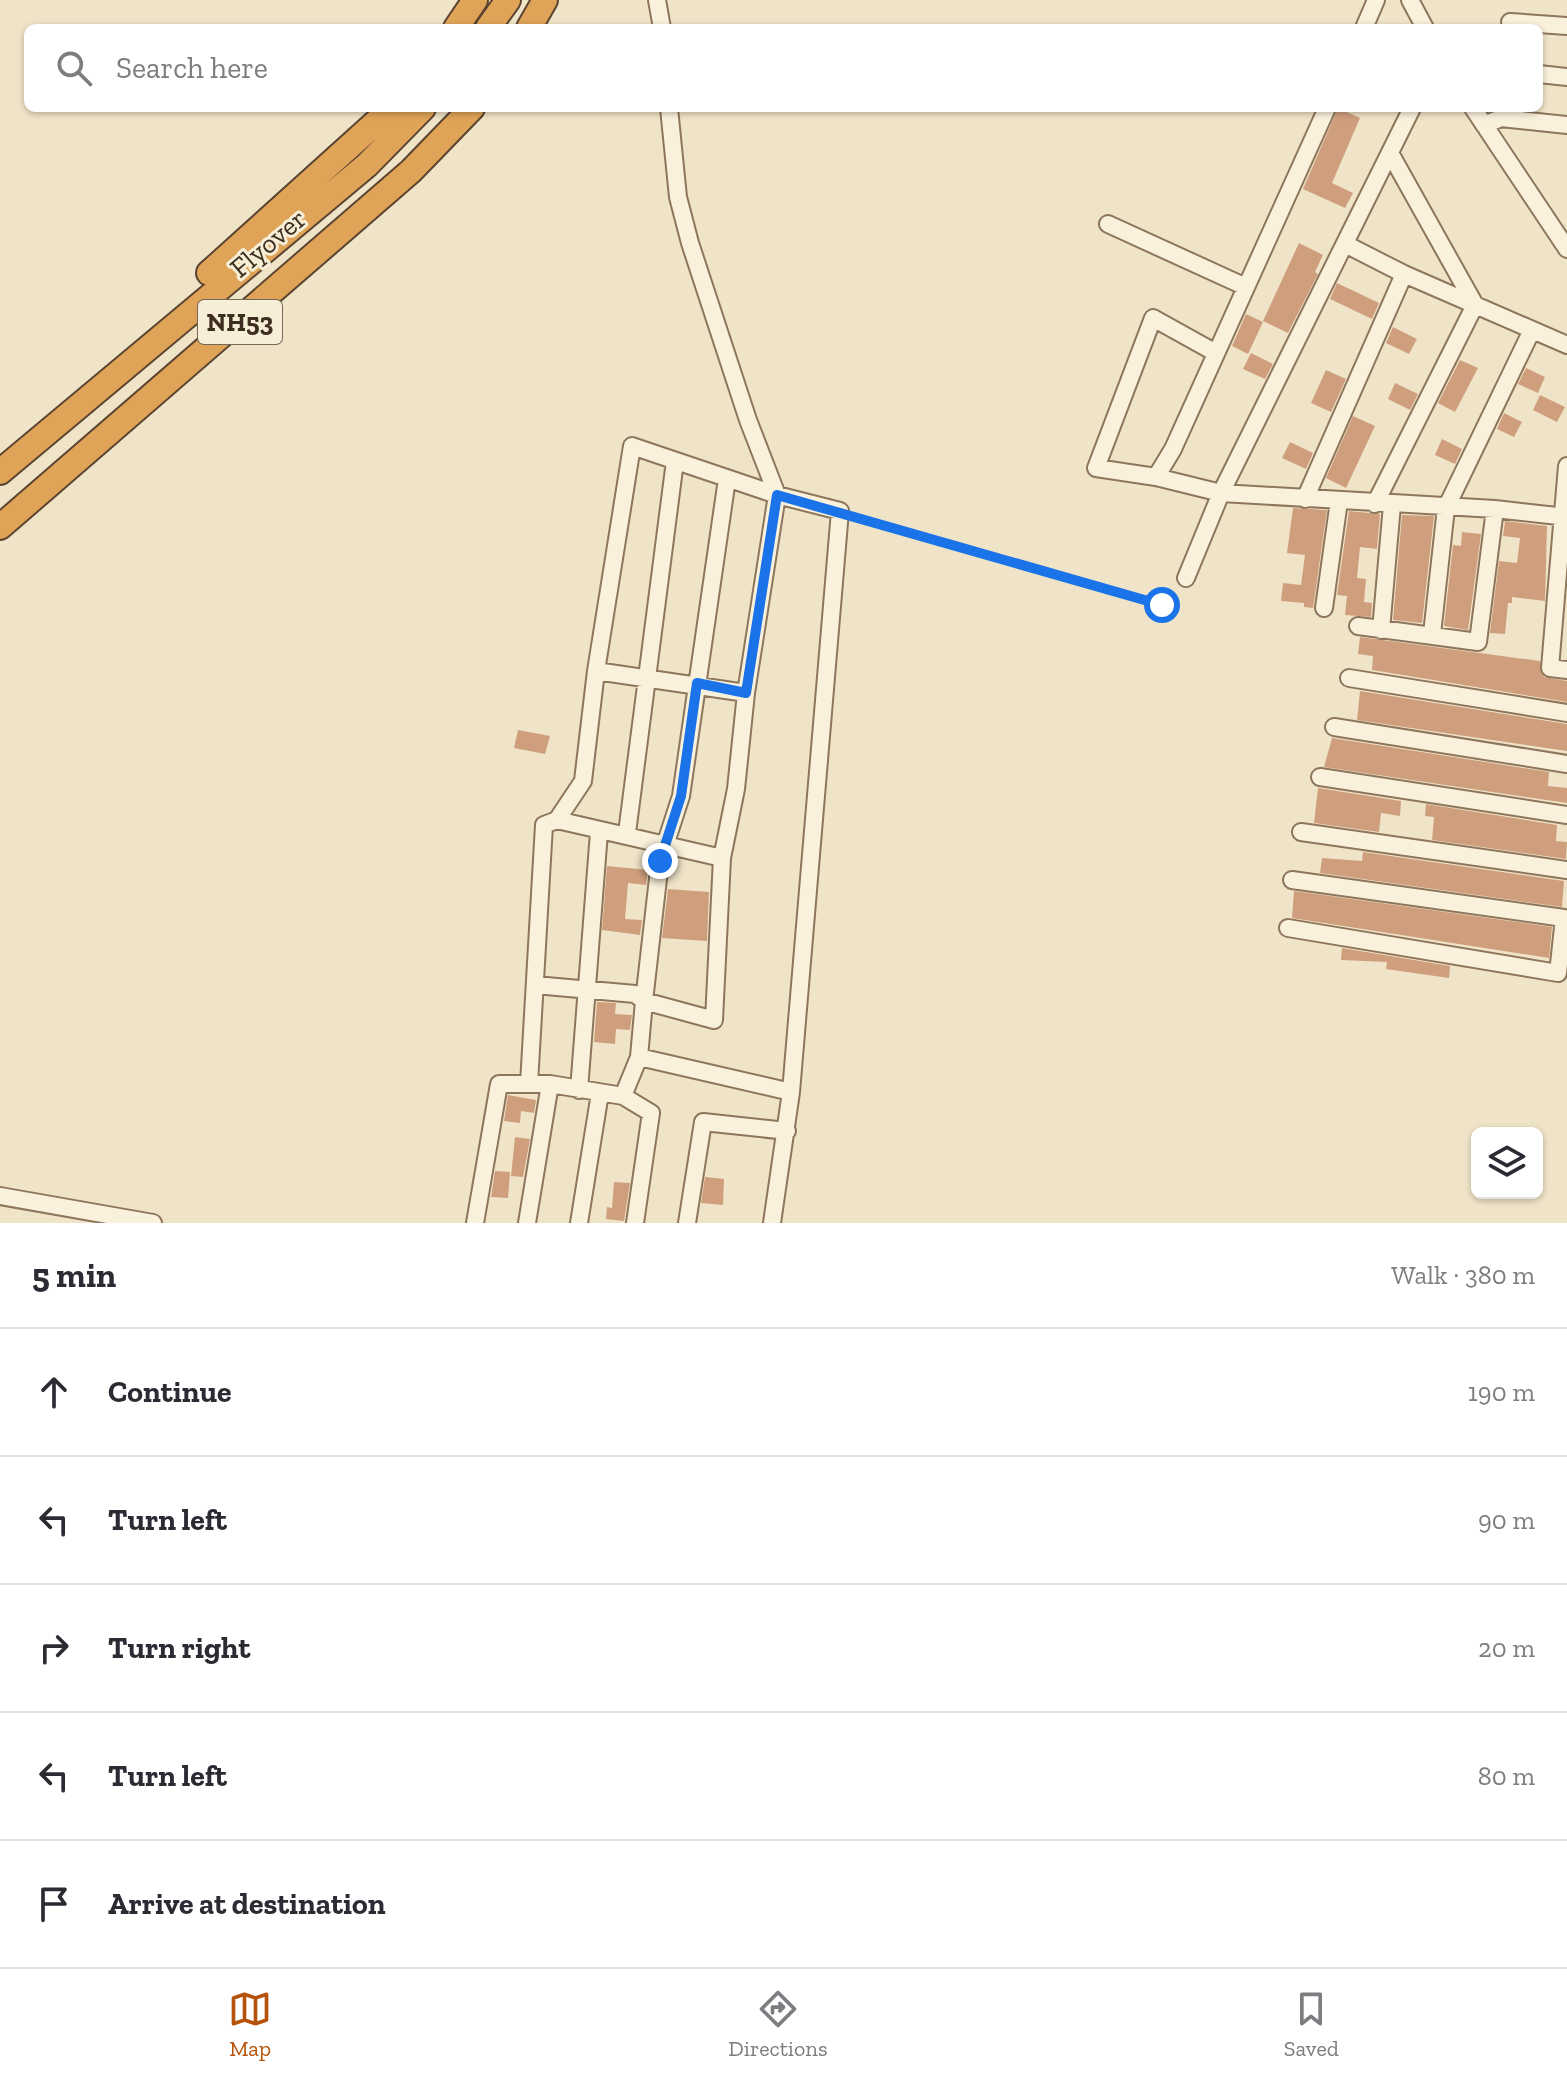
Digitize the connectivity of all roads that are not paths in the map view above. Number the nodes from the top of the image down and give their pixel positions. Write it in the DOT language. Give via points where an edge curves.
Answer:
graph roads {
  1 [pos="475,0"];
  2 [pos="508,0"];
  3 [pos="536,0"];
  4 [pos="545,0"];
  5 [pos="657,0"];
  6 [pos="1376,0"];
  7 [pos="1410,0"];
  8 [pos="1510,22"];
  9 [pos="459,24"];
  10 [pos="491,24"];
  11 [pos="524,24"];
  12 [pos="531,24"];
  13 [pos="661,24"];
  14 [pos="1366,24"];
  15 [pos="1423,24"];
  16 [pos="1538,24"];
  17 [pos="1543,24"];
  18 [pos="1567,26"];
  19 [pos="1543,74"];
  20 [pos="1567,77"];
  21 [pos="388,112"];
  22 [pos="419,112"];
  23 [pos="456,112"];
  24 [pos="468,112"];
  25 [pos="669,112"];
  26 [pos="1325,112"];
  27 [pos="1410,112"];
  28 [pos="1476,112"];
  29 [pos="1484,125"];
  30 [pos="1567,125"];
  31 [pos="1390,153"];
  32 [pos="1108,224"];
  33 [pos="1345,244"];
  34 [pos="1567,249"];
  35 [pos="1404,274"];
  36 [pos="1246,287"];
  37 [pos="1475,305"];
  38 [pos="1532,330"];
  39 [pos="1567,345"];
  40 [pos="1216,353"];
  41 [pos="0,451"];
  42 [pos="675,461"];
  43 [pos="1567,466"];
  44 [pos="0,472"];
  45 [pos="1156,477"];
  46 [pos="727,479"];
  47 [pos="1221,493"];
  48 [pos="777,495"];
  49 [pos="1305,499"];
  50 [pos="1339,501"];
  51 [pos="1383,504"];
  52 [pos="1446,508"];
  53 [pos="1495,509"];
  54 [pos="0,511"];
  55 [pos="1564,516"];
  56 [pos="0,527"];
  57 [pos="1186,578"];
  58 [pos="1324,608"];
  59 [pos="1358,626"];
  60 [pos="1381,630"];
  61 [pos="1432,634"];
  62 [pos="1567,670"];
  63 [pos="596,671"];
  64 [pos="646,678"];
  65 [pos="1349,678"];
  66 [pos="697,683"];
  67 [pos="746,693"];
  68 [pos="1567,713"];
  69 [pos="1334,727"];
  70 [pos="1567,764"];
  71 [pos="1320,777"];
  72 [pos="1567,815"];
  73 [pos="557,820"];
  74 [pos="599,832"];
  75 [pos="1301,832"];
  76 [pos="627,833"];
  77 [pos="665,844"];
  78 [pos="722,858"];
  79 [pos="1567,870"];
  80 [pos="1292,880"];
  81 [pos="1566,914"];
  82 [pos="1288,928"];
  83 [pos="535,985"];
  84 [pos="586,988"];
  85 [pos="644,1001"];
  86 [pos="639,1057"];
  87 [pos="529,1084"];
  88 [pos="550,1084"];
  89 [pos="579,1090"];
  90 [pos="791,1092"];
  91 [pos="600,1093"];
  92 [pos="623,1096"];
  93 [pos="787,1131"];
  94 [pos="0,1196"];
  95 [pos="153,1223"];
  96 [pos="475,1223"];
  97 [pos="527,1223"];
  98 [pos="579,1223"];
  99 [pos="635,1223"];
  100 [pos="687,1223"];
  101 [pos="772,1223"];
  1 -- 9 [label="highway"];
  2 -- 10 [label="highway"];
  3 -- 11 [label="highway"];
  4 -- 12 [label="highway"];
  5 -- 13 [label="street"];
  6 -- 14 [label="street"];
  7 -- 15 [label="street"];
  8 -- 16 [label="street"];
  17 -- 18 [label="street"];
  19 -- 20 [label="street"];
  21 -- 41 [label="highway, NH53" via="230,256"];
  22 -- 44 [label="highway, Flyover / NH53" via="367,165"];
  23 -- 54 [label="highway, Flyover / NH53" via="384,184"];
  24 -- 56 [label="highway, NH53" via="411,171"];
  25 -- 48 [label="street" via="678,197 690,243"];
  26 -- 36 [label="street"];
  27 -- 31 [label="street"];
  28 -- 29 [label="street"];
  29 -- 30 [label="street" via="1501,118"];
  29 -- 34 [label="street"];
  31 -- 33 [label="street"];
  31 -- 37 [label="street"];
  32 -- 36 [label="street"];
  33 -- 35 [label="street"];
  33 -- 47 [label="street"];
  35 -- 37 [label="street"];
  35 -- 49 [label="street"];
  36 -- 40 [label="street"];
  37 -- 38 [label="street"];
  37 -- 51 [label="street"];
  38 -- 39 [label="street"];
  38 -- 52 [label="street"];
  40 -- 45 [label="street"];
  40 -- 45 [label="street" via="1153,318 1096,468"];
  42 -- 46 [label="street"];
  42 -- 63 [label="street" via="632,446"];
  42 -- 64 [label="street"];
  43 -- 55 [label="street"];
  45 -- 47 [label="street"];
  46 -- 48 [label="street"];
  46 -- 66 [label="street"];
  47 -- 49 [label="street"];
  47 -- 57 [label="street"];
  48 -- 67 [label="street"];
  48 -- 90 [label="street" via="840,511"];
  49 -- 50 [label="street"];
  50 -- 51 [label="street"];
  50 -- 58 [label="street"];
  51 -- 52 [label="street"];
  51 -- 60 [label="street"];
  52 -- 53 [label="street"];
  52 -- 61 [label="street"];
  53 -- 55 [label="street"];
  53 -- 61 [label="street" via="1478,642"];
  55 -- 62 [label="street" via="1550,668"];
  59 -- 60 [label="street"];
  60 -- 61 [label="street"];
  63 -- 64 [label="street"];
  63 -- 73 [label="street" via="583,781"];
  64 -- 66 [label="street"];
  64 -- 76 [label="street"];
  65 -- 68 [label="street"];
  66 -- 67 [label="street"];
  66 -- 77 [label="street" via="681,796"];
  67 -- 78 [label="street"];
  69 -- 70 [label="street"];
  71 -- 72 [label="street"];
  73 -- 74 [label="street"];
  73 -- 83 [label="street" via="544,825"];
  74 -- 76 [label="street"];
  74 -- 84 [label="street"];
  75 -- 79 [label="street"];
  76 -- 77 [label="street"];
  77 -- 78 [label="street"];
  77 -- 85 [label="street"];
  78 -- 85 [label="street" via="714,1020"];
  80 -- 81 [label="street"];
  81 -- 82 [label="street" via="1558,973"];
  83 -- 84 [label="street"];
  83 -- 87 [label="street"];
  84 -- 85 [label="street" via="635,994"];
  84 -- 89 [label="street"];
  85 -- 86 [label="street"];
  86 -- 90 [label="street"];
  86 -- 92 [label="street"];
  87 -- 88 [label="street"];
  87 -- 96 [label="street" via="499,1084"];
  88 -- 89 [label="street"];
  88 -- 97 [label="street"];
  89 -- 91 [label="street"];
  90 -- 93 [label="street"];
  91 -- 92 [label="street"];
  91 -- 98 [label="street"];
  92 -- 99 [label="street" via="651,1113"];
  93 -- 100 [label="street" via="703,1122"];
  93 -- 101 [label="street"];
  94 -- 95 [label="street"];
}
